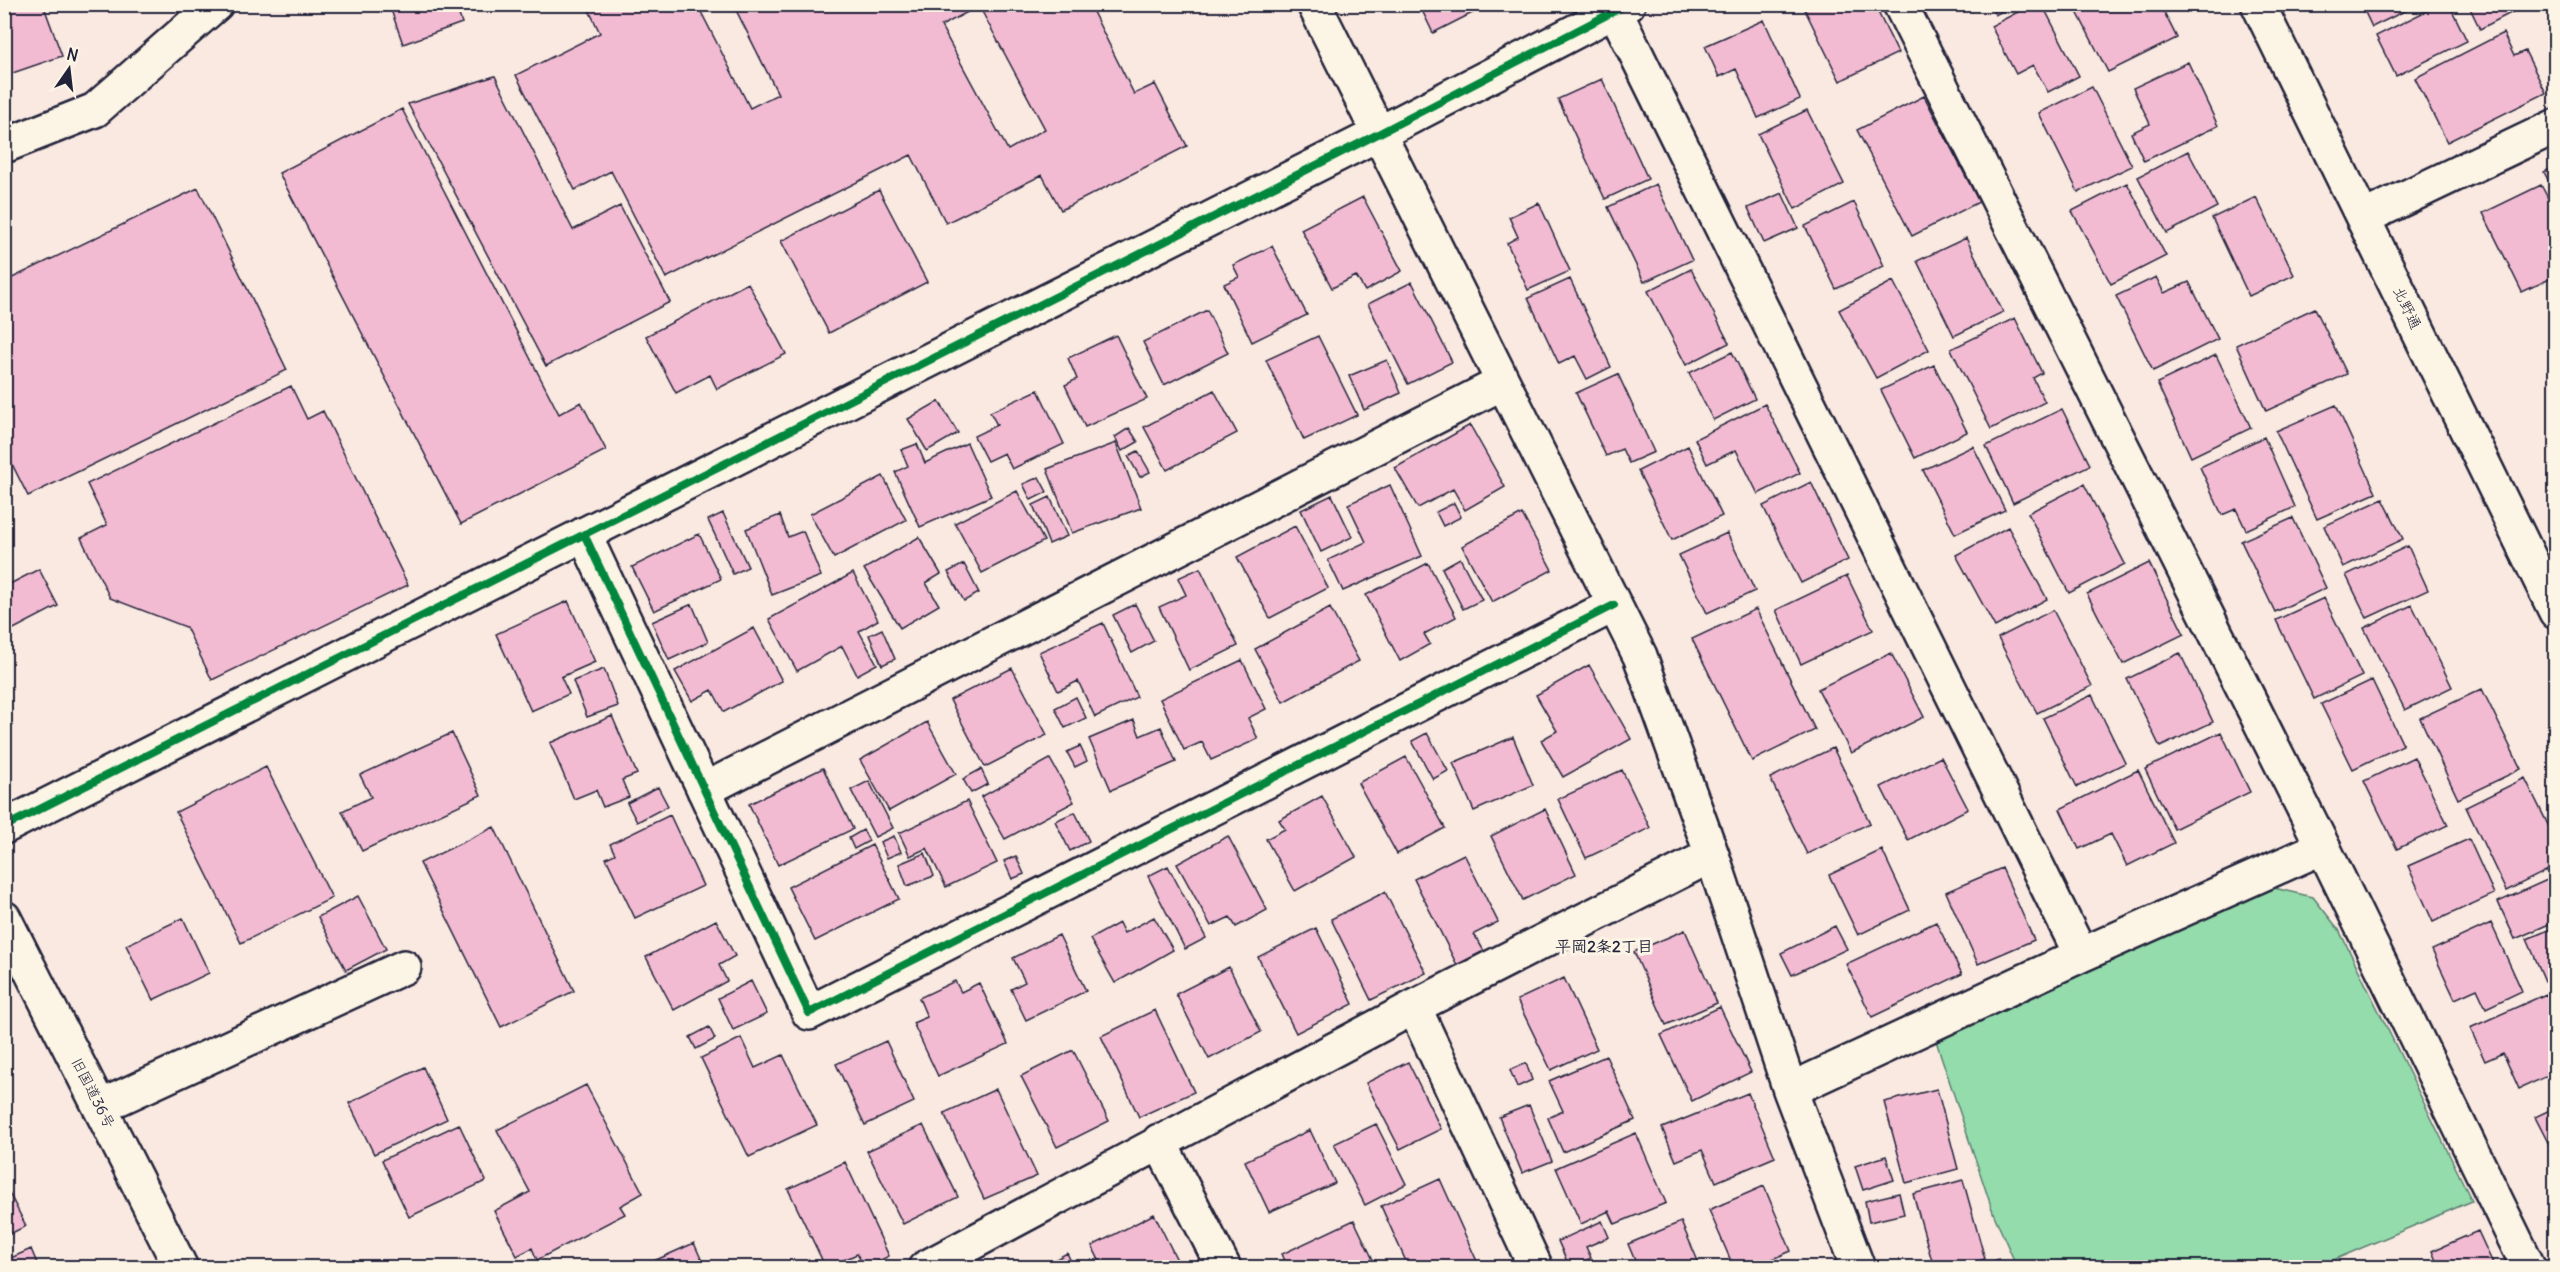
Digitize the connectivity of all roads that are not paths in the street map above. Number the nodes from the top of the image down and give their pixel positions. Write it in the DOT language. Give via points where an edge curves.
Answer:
graph roads {
  1 [pos="216,4"];
  2 [pos="1314,4"];
  3 [pos="1900,4"];
  4 [pos="2258,4"];
  5 [pos="1622,8"];
  6 [pos="2556,126"];
  7 [pos="1378,134"];
  8 [pos="4,146"];
  9 [pos="2363,218"];
  10 [pos="1502,382"];
  11 [pos="584,534"];
  12 [pos="1614,604"];
  13 [pos="2556,612"];
  14 [pos="704,790"];
  15 [pos="4,827"];
  16 [pos="2323,847"];
  17 [pos="1712,855"];
  18 [pos="4,918"];
  19 [pos="2081,955"];
  20 [pos="404,967"];
  21 [pos="1414,1008"];
  22 [pos="1790,1090"];
  23 [pos="100,1107"];
  24 [pos="1160,1141"];
  25 [pos="931,1266"];
  26 [pos="182,1268"];
  27 [pos="1224,1268"];
  28 [pos="1536,1268"];
  29 [pos="1858,1268"];
  30 [pos="2529,1268"];
  1 -- 8 [label="street" via="94,110"];
  2 -- 7 [label="street"];
  3 -- 16 [label="street"];
  4 -- 9 [label="street, 北野通"];
  5 -- 7 [label="street"];
  5 -- 19 [label="street"];
  6 -- 9 [label="street"];
  7 -- 10 [label="street"];
  7 -- 11 [label="street"];
  9 -- 13 [label="street, 北野通"];
  10 -- 12 [label="street"];
  10 -- 14 [label="street"];
  11 -- 14 [label="street"];
  11 -- 15 [label="street"];
  12 -- 14 [label="street" via="809,1013"];
  12 -- 17 [label="street" via="1640,656"];
  16 -- 19 [label="street"];
  16 -- 30 [label="street"];
  17 -- 21 [label="street"];
  17 -- 22 [label="street"];
  18 -- 23 [label="street, 旧国道36号"];
  19 -- 22 [label="street"];
  20 -- 23 [label="street"];
  21 -- 24 [label="street"];
  21 -- 28 [label="street"];
  22 -- 29 [label="street"];
  23 -- 26 [label="street, 旧国道36号"];
  24 -- 25 [label="street"];
  24 -- 27 [label="street"];
}
